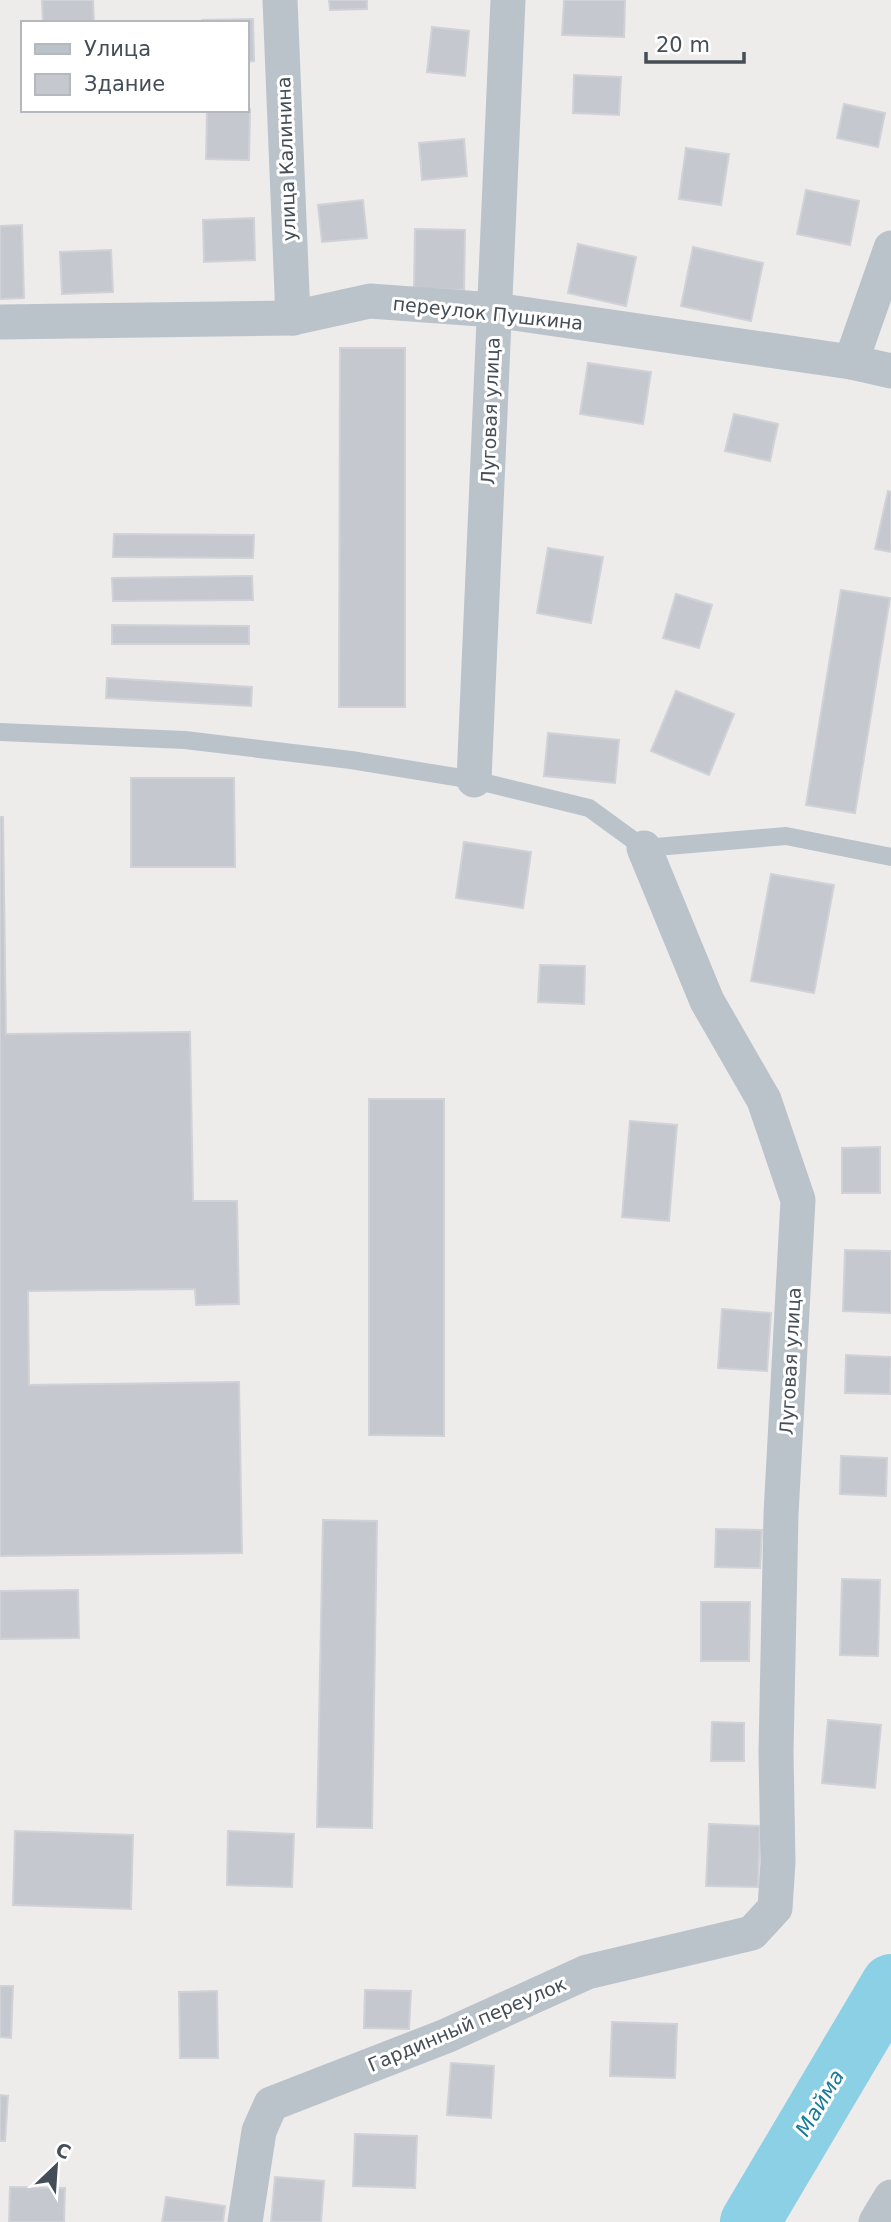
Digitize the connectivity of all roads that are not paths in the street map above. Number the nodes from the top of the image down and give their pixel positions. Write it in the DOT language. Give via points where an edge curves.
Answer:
graph roads {
  1 [pos="280,0"];
  2 [pos="508,0"];
  3 [pos="891,248"];
  4 [pos="495,310"];
  5 [pos="293,318"];
  6 [pos="0,322"];
  7 [pos="850,362"];
  8 [pos="891,371"];
  9 [pos="0,732"];
  10 [pos="474,780"];
  11 [pos="644,848"];
  12 [pos="891,858"];
  13 [pos="775,1908"];
  14 [pos="891,2197"];
  15 [pos="245,2222"];
  16 [pos="876,2222"];
  1 -- 5 [label="street, улица Калинина"];
  2 -- 4 [label="street, Луговая улица"];
  3 -- 7 [label="street"];
  4 -- 5 [label="street, переулок Пушкина" via="370,302"];
  4 -- 7 [label="street, переулок Пушкина"];
  4 -- 10 [label="street, Луговая улица"];
  5 -- 6 [label="street, переулок Пушкина"];
  7 -- 8 [label="street, переулок Пушкина"];
  9 -- 10 [label="lane" via="185,740"];
  10 -- 11 [label="lane" via="589,808"];
  11 -- 12 [label="lane" via="786,836"];
  11 -- 13 [label="street, Луговая улица" via="707,1001 764,1100 798,1200 780,1514"];
  13 -- 15 [label="street, Гардинный переулок" via="752,1933 587,1972 446,2036 271,2104 259,2130"];
  14 -- 16 [label="street"];
}
